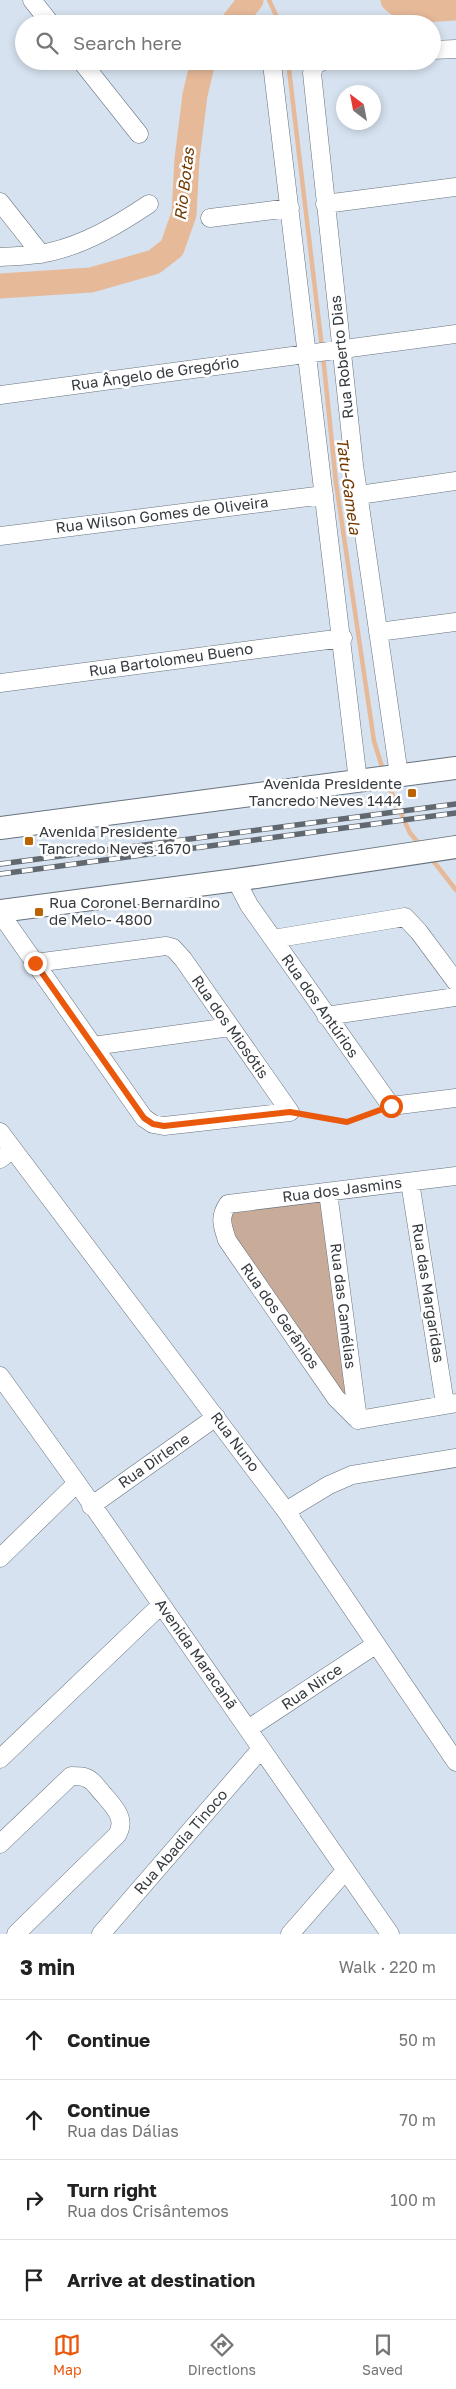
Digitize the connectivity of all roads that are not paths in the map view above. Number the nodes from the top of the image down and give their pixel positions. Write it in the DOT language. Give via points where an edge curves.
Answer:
graph roads {
  1 [pos="32,0"];
  2 [pos="44,15"];
  3 [pos="456,49"];
  4 [pos="441,50"];
  5 [pos="88,70"];
  6 [pos="273,70"];
  7 [pos="313,70"];
  8 [pos="139,134"];
  9 [pos="456,187"];
  10 [pos="0,202"];
  11 [pos="149,204"];
  12 [pos="325,204"];
  13 [pos="290,208"];
  14 [pos="210,218"];
  15 [pos="41,254"];
  16 [pos="0,257"];
  17 [pos="456,334"];
  18 [pos="338,351"];
  19 [pos="308,354"];
  20 [pos="0,395"];
  21 [pos="456,481"];
  22 [pos="324,495"];
  23 [pos="359,495"];
  24 [pos="0,536"];
  25 [pos="456,622"];
  26 [pos="378,632"];
  27 [pos="343,638"];
  28 [pos="0,683"];
  29 [pos="456,768"];
  30 [pos="396,776"];
  31 [pos="361,780"];
  32 [pos="0,828"];
  33 [pos="451,848"];
  34 [pos="236,880"];
  35 [pos="0,912"];
  36 [pos="273,938"];
  37 [pos="35,963"];
  38 [pos="456,982"];
  39 [pos="456,997"];
  40 [pos="326,1016"];
  41 [pos="230,1027"];
  42 [pos="93,1046"];
  43 [pos="456,1098"];
  44 [pos="0,1132"];
  45 [pos="6,1154"];
  46 [pos="456,1176"];
  47 [pos="410,1182"];
  48 [pos="328,1192"];
  49 [pos="228,1204"];
  50 [pos="0,1376"];
  51 [pos="451,1404"];
  52 [pos="216,1417"];
  53 [pos="358,1420"];
  54 [pos="456,1458"];
  55 [pos="77,1483"];
  56 [pos="91,1506"];
  57 [pos="286,1511"];
  58 [pos="0,1558"];
  59 [pos="161,1605"];
  60 [pos="375,1644"];
  61 [pos="248,1729"];
  62 [pos="261,1750"];
  63 [pos="0,1759"];
  64 [pos="456,1762"];
  65 [pos="0,1844"];
  66 [pos="345,1871"];
  67 [pos="16,1934"];
  68 [pos="101,1934"];
  69 [pos="290,1934"];
  70 [pos="390,1934"];
  1 -- 2 [label="street"];
  3 -- 4 [label="street"];
  5 -- 8 [label="street"];
  6 -- 13 [label="street"];
  7 -- 12 [label="street, Rua Roberto Dias"];
  9 -- 12 [label="street"];
  10 -- 15 [label="street"];
  11 -- 15 [label="street" via="100,234"];
  12 -- 18 [label="street, Rua Roberto Dias"];
  13 -- 14 [label="street"];
  13 -- 19 [label="street"];
  15 -- 16 [label="street"];
  17 -- 18 [label="street"];
  18 -- 19 [label="street, Rua Ângelo de Gregório"];
  18 -- 23 [label="street, Rua Roberto Dias"];
  19 -- 20 [label="street, Rua Ângelo de Gregório"];
  19 -- 22 [label="street"];
  21 -- 23 [label="street"];
  22 -- 24 [label="street, Rua Wilson Gomes de Oliveira"];
  22 -- 27 [label="street"];
  23 -- 26 [label="street, Rua Roberto Dias"];
  25 -- 26 [label="street"];
  26 -- 30 [label="street, Rua Roberto Dias"];
  27 -- 28 [label="street, Rua Bartolomeu Bueno"];
  27 -- 31 [label="street"];
  29 -- 30 [label="main road"];
  30 -- 31 [label="main road"];
  31 -- 32 [label="main road"];
  33 -- 34 [label="main road"];
  34 -- 35 [label="main road"];
  34 -- 36 [label="street, Rua dos Antúrios"];
  35 -- 37 [label="street"];
  36 -- 38 [label="street" via="405,917"];
  36 -- 40 [label="street, Rua dos Antúrios"];
  37 -- 41 [label="street, Rua dos Miosótis" via="166,946 173,948"];
  37 -- 42 [label="street"];
  39 -- 40 [label="street"];
  40 -- 43 [label="street, Rua dos Antúrios" via="391,1106"];
  41 -- 42 [label="street"];
  41 -- 42 [label="street, Rua dos Miosótis" via="290,1112 164,1126 153,1124 144,1118"];
  44 -- 45 [label="street, Rua Nuno"];
  45 -- 52 [label="street, Rua Nuno"];
  46 -- 47 [label="street, Rua dos Jasmins"];
  47 -- 48 [label="street, Rua dos Jasmins"];
  47 -- 51 [label="street, Rua das Margaridas"];
  48 -- 49 [label="street, Rua dos Jasmins"];
  48 -- 53 [label="street, Rua das Camélias"];
  49 -- 53 [label="street, Rua dos Gerânios" via="222,1213 227,1240 336,1398"];
  50 -- 55 [label="street, Avenida Maracanã"];
  51 -- 53 [label="street"];
  52 -- 56 [label="street, Rua Dirlene"];
  52 -- 57 [label="street, Rua Nuno"];
  54 -- 57 [label="street" via="352,1475"];
  55 -- 56 [label="street, Avenida Maracanã"];
  55 -- 58 [label="street"];
  56 -- 59 [label="street, Avenida Maracanã"];
  57 -- 60 [label="street, Rua Nuno"];
  59 -- 61 [label="street, Avenida Maracanã"];
  59 -- 63 [label="street"];
  60 -- 61 [label="street, Rua Nirce"];
  60 -- 64 [label="street, Rua Nuno"];
  61 -- 62 [label="street, Avenida Maracanã"];
  62 -- 66 [label="street, Avenida Maracanã"];
  62 -- 68 [label="street, Rua Abadia Tinoco"];
  65 -- 67 [label="street" via="71,1776 90,1779 118,1810 121,1829 117,1835"];
  66 -- 69 [label="street"];
  66 -- 70 [label="street, Avenida Maracanã"];
}
